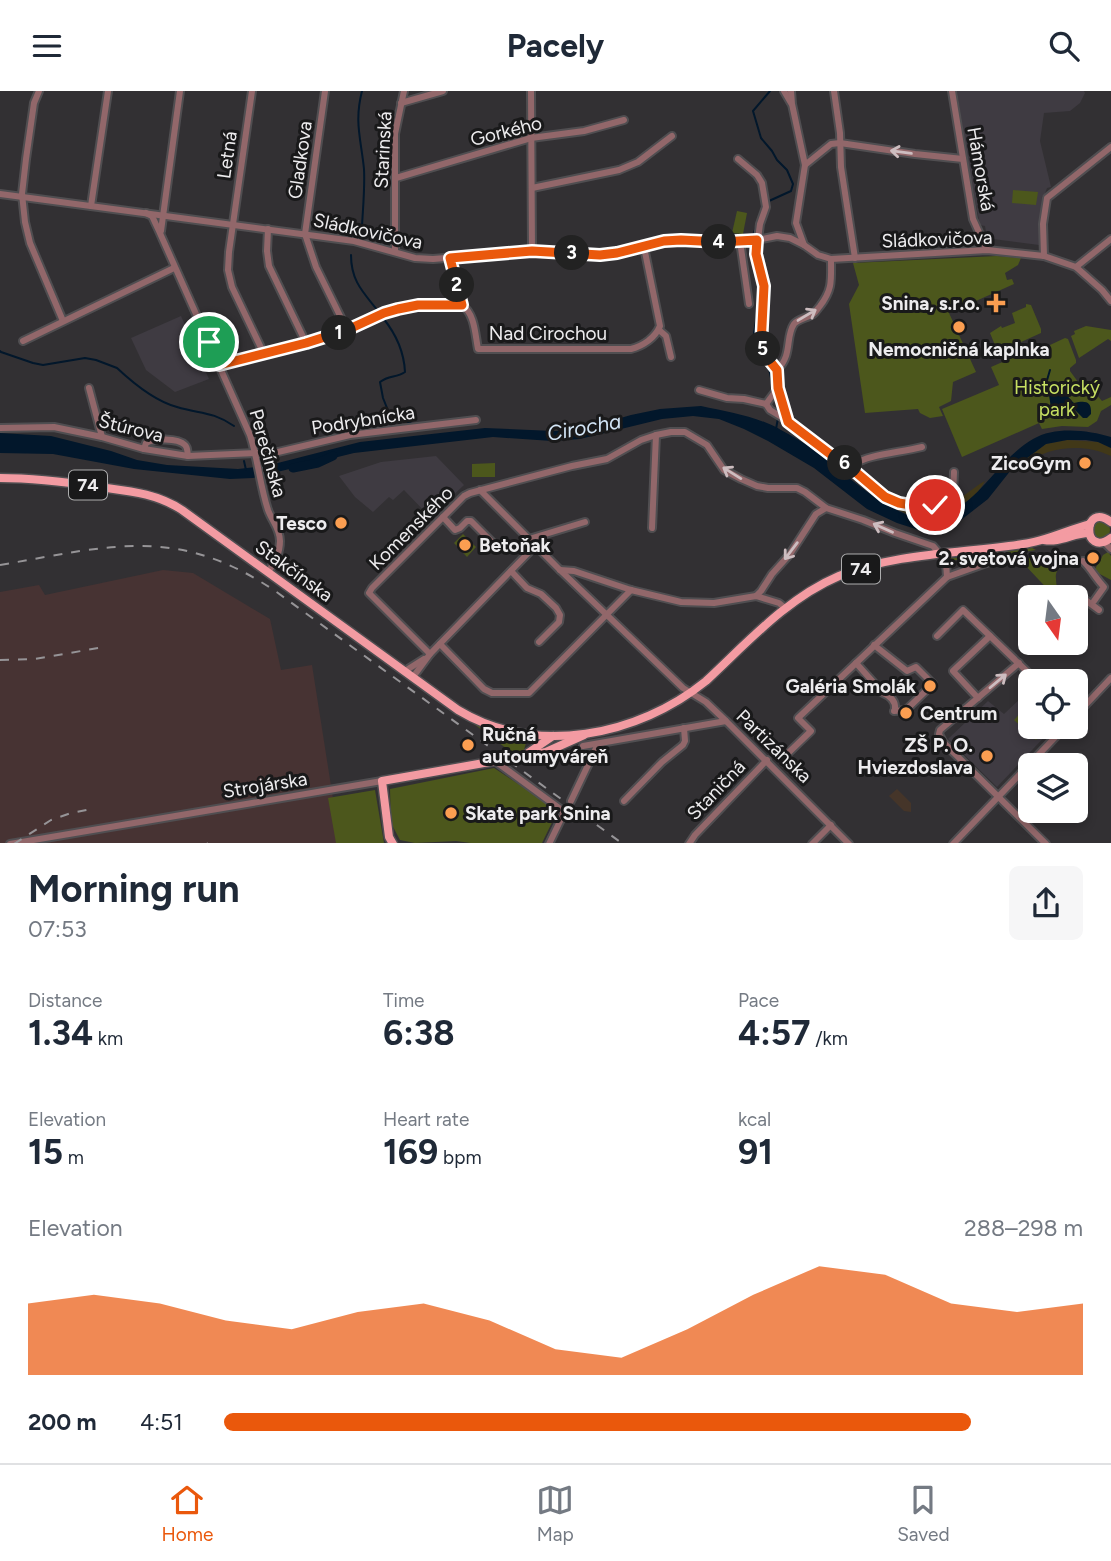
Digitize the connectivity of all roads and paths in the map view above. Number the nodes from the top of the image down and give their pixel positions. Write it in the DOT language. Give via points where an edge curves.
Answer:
graph roads {
  1 [pos="39,91"];
  2 [pos="108,91"];
  3 [pos="180,91"];
  4 [pos="252,91"];
  5 [pos="325,91"];
  6 [pos="404,91"];
  7 [pos="443,91"];
  8 [pos="531,91"];
  9 [pos="784,91"];
  10 [pos="791,91"];
  11 [pos="834,91"];
  12 [pos="952,91"];
  13 [pos="401,103"];
  14 [pos="792,104"];
  15 [pos="624,120"];
  16 [pos="672,136"];
  17 [pos="531,138"];
  18 [pos="840,143"];
  19 [pos="1111,147"];
  20 [pos="738,159"];
  21 [pos="962,159"];
  22 [pos="804,165"];
  23 [pos="396,178"];
  24 [pos="532,188"];
  25 [pos="0,194"];
  26 [pos="22,197"];
  27 [pos="91,206"];
  28 [pos="146,213"];
  29 [pos="161,221"];
  30 [pos="796,223"];
  31 [pos="233,224"];
  32 [pos="268,229"];
  33 [pos="305,234"];
  34 [pos="790,238"];
  35 [pos="1111,239"];
  36 [pos="162,240"];
  37 [pos="754,240"];
  38 [pos="740,241"];
  39 [pos="804,245"];
  40 [pos="643,247"];
  41 [pos="987,250"];
  42 [pos="532,251"];
  43 [pos="396,252"];
  44 [pos="1044,256"];
  45 [pos="450,258"];
  46 [pos="855,258"];
  47 [pos="831,259"];
  48 [pos="1076,267"];
  49 [pos="174,268"];
  50 [pos="1111,301"];
  51 [pos="462,305"];
  52 [pos="748,305"];
  53 [pos="63,321"];
  54 [pos="347,330"];
  55 [pos="659,330"];
  56 [pos="23,341"];
  57 [pos="306,343"];
  58 [pos="264,354"];
  59 [pos="671,357"];
  60 [pos="219,365"];
  61 [pos="777,370"];
  62 [pos="89,388"];
  63 [pos="699,390"];
  64 [pos="776,390"];
  65 [pos="766,404"];
  66 [pos="785,419"];
  67 [pos="476,420"];
  68 [pos="0,428"];
  69 [pos="656,435"];
  70 [pos="102,437"];
  71 [pos="922,447"];
  72 [pos="144,449"];
  73 [pos="256,454"];
  74 [pos="188,456"];
  75 [pos="845,463"];
  76 [pos="856,463"];
  77 [pos="853,471"];
  78 [pos="954,472"];
  79 [pos="0,478"];
  80 [pos="484,491"];
  81 [pos="825,508"];
  82 [pos="443,517"];
  83 [pos="1109,517"];
  84 [pos="585,522"];
  85 [pos="652,528"];
  86 [pos="1089,529"];
  87 [pos="529,539"];
  88 [pos="1107,540"];
  89 [pos="536,545"];
  90 [pos="497,547"];
  91 [pos="1111,549"];
  92 [pos="1006,556"];
  93 [pos="943,558"];
  94 [pos="1083,561"];
  95 [pos="560,570"];
  96 [pos="511,571"];
  97 [pos="268,572"];
  98 [pos="947,577"];
  99 [pos="631,590"];
  100 [pos="756,596"];
  101 [pos="1094,601"];
  102 [pos="1088,602"];
  103 [pos="785,608"];
  104 [pos="1099,610"];
  105 [pos="607,614"];
  106 [pos="937,636"];
  107 [pos="990,636"];
  108 [pos="539,642"];
  109 [pos="440,644"];
  110 [pos="874,645"];
  111 [pos="428,656"];
  112 [pos="856,663"];
  113 [pos="1019,663"];
  114 [pos="1025,669"];
  115 [pos="405,671"];
  116 [pos="413,677"];
  117 [pos="1111,678"];
  118 [pos="692,693"];
  119 [pos="978,698"];
  120 [pos="1088,702"];
  121 [pos="726,721"];
  122 [pos="684,728"];
  123 [pos="520,732"];
  124 [pos="586,734"];
  125 [pos="553,736"];
  126 [pos="1053,739"];
  127 [pos="598,744"];
  128 [pos="583,746"];
  129 [pos="551,750"];
  130 [pos="526,755"];
  131 [pos="495,761"];
  132 [pos="771,761"];
  133 [pos="382,782"];
  134 [pos="996,795"];
  135 [pos="571,801"];
  136 [pos="624,801"];
  137 [pos="831,825"];
  138 [pos="10,843"];
  139 [pos="393,843"];
  140 [pos="549,843"];
  141 [pos="689,843"];
  142 [pos="813,843"];
  143 [pos="849,843"];
  144 [pos="953,843"];
  145 [pos="1046,843"];
  1 -- 26 [label="street" via="31,118"];
  2 -- 27 [label="street"];
  3 -- 29 [label="street, Perečínska"];
  4 -- 31 [label="street, Letná"];
  5 -- 33 [label="street, Gladkova"];
  6 -- 13 [label="street, Starinská"];
  7 -- 13 [label="street"];
  8 -- 17 [label="street"];
  9 -- 14 [label="street"];
  10 -- 14 [label="street"];
  11 -- 18 [label="street"];
  12 -- 21 [label="street, Hámorská"];
  13 -- 23 [label="street, Starinská"];
  14 -- 22 [label="street"];
  15 -- 17 [label="street, Gorkého"];
  16 -- 24 [label="street" via="638,162 619,170"];
  17 -- 23 [label="street, Gorkého"];
  17 -- 24 [label="street"];
  21 -- 18 [label="street, one-way"];
  18 -- 22 [label="street" via="831,144"];
  18 -- 46 [label="street"];
  19 -- 44 [label="street" via="1047,198"];
  20 -- 37 [label="street" via="757,175 766,203"];
  21 -- 41 [label="street, Hámorská" via="973,219"];
  22 -- 30 [label="street"];
  23 -- 43 [label="street, Starinská"];
  24 -- 42 [label="street"];
  25 -- 26 [label="street, Sládkovičova"];
  26 -- 27 [label="street, Sládkovičova"];
  26 -- 53 [label="street" via="26,233"];
  27 -- 28 [label="street, Sládkovičova"];
  28 -- 29 [label="street, Sládkovičova"];
  28 -- 29 [label="street, Perečínska"];
  29 -- 31 [label="street, Sládkovičova"];
  29 -- 36 [label="street, Perečínska"];
  29 -- 36 [label="street, Perečínska"];
  30 -- 34 [label="street"];
  30 -- 39 [label="street"];
  31 -- 32 [label="street, Sládkovičova"];
  31 -- 58 [label="street, Letná" via="228,270 232,287"];
  32 -- 33 [label="street, Sládkovičova"];
  32 -- 57 [label="street" via="269,266"];
  33 -- 43 [label="street, Sládkovičova"];
  33 -- 54 [label="street"];
  34 -- 37 [label="street, Sládkovičova"];
  34 -- 39 [label="street, Sládkovičova"];
  35 -- 48 [label="street"];
  36 -- 49 [label="street, Perečínska"];
  37 -- 38 [label="street, Sládkovičova"];
  37 -- 61 [label="street" via="764,286 761,345"];
  38 -- 40 [label="street, Sládkovičova" via="664,241"];
  38 -- 52 [label="street"];
  39 -- 47 [label="street, Sládkovičova"];
  40 -- 42 [label="street, Sládkovičova" via="600,255"];
  40 -- 55 [label="street"];
  41 -- 44 [label="street, Sládkovičova"];
  41 -- 46 [label="street, Sládkovičova"];
  42 -- 45 [label="street, Sládkovičova"];
  43 -- 45 [label="street, Sládkovičova" via="415,258"];
  44 -- 48 [label="street, Sládkovičova"];
  45 -- 51 [label="street"];
  46 -- 47 [label="street, Sládkovičova"];
  61 -- 47 [label="street, one-way" via="783,365 795,322 815,313 828,295"];
  48 -- 50 [label="street, Sládkovičova"];
  49 -- 53 [label="street"];
  49 -- 60 [label="street, Perečínska"];
  51 -- 54 [label="street" via="398,309"];
  51 -- 55 [label="street, Nad Cirochou" via="472,321 478,349 631,349"];
  53 -- 56 [label="street"];
  54 -- 57 [label="street"];
  55 -- 59 [label="street" via="666,336"];
  57 -- 58 [label="street"];
  58 -- 60 [label="street"];
  60 -- 73 [label="street, Perečínska"];
  61 -- 64 [label="street"];
  62 -- 70 [label="street"];
  63 -- 65 [label="street"];
  64 -- 65 [label="street"];
  64 -- 66 [label="street"];
  65 -- 66 [label="street"];
  66 -- 75 [label="street"];
  67 -- 73 [label="street, Podrybnícka" via="350,435"];
  68 -- 70 [label="street, Štúrova" via="54,427"];
  69 -- 80 [label="street, Komenského" via="607,459"];
  81 -- 69 [label="street, Komenského, one-way" via="797,488 757,486 724,470 707,445 685,432"];
  69 -- 85 [label="street"];
  70 -- 72 [label="street, Štúrova"];
  71 -- 76 [label="street"];
  72 -- 74 [label="street, Štúrova"];
  72 -- 74 [label="street" via="151,439 177,441 184,443"];
  73 -- 74 [label="street, Štúrova"];
  73 -- 97 [label="street, Perečínska" via="280,542"];
  75 -- 76 [label="street"];
  75 -- 77 [label="street"];
  76 -- 77 [label="street"];
  77 -- 78 [label="street" via="885,497 922,507 951,499"];
  79 -- 97 [label="main road, Stakčínska / 74" via="66,482 166,500"];
  80 -- 82 [label="street, Komenského" via="464,496"];
  80 -- 87 [label="street, Komenského"];
  93 -- 81 [label="street, Komenského, one-way" via="933,546"];
  81 -- 100 [label="street, one-way"];
  82 -- 90 [label="street" via="455,530 471,521"];
  82 -- 111 [label="street, Komenského" via="369,593"];
  83 -- 86 [label="main road, 74" via="1096,518"];
  84 -- 87 [label="street"];
  86 -- 88 [label="main road" via="1093,540"];
  86 -- 93 [label="main road, Strojárska / 74" via="1053,542"];
  87 -- 89 [label="street, Komenského"];
  88 -- 91 [label="street"];
  89 -- 95 [label="street, Komenského"];
  89 -- 96 [label="street"];
  92 -- 98 [label="street"];
  93 -- 98 [label="street"];
  93 -- 103 [label="main road, Strojárska / 74" via="893,561 847,573"];
  94 -- 101 [label="street" via="1104,587"];
  95 -- 99 [label="street"];
  95 -- 105 [label="street, Komenského"];
  96 -- 108 [label="street" via="560,615 559,622"];
  96 -- 109 [label="street"];
  97 -- 115 [label="main road, Stakčínska / 74"];
  98 -- 110 [label="street"];
  99 -- 100 [label="street" via="681,602 714,603"];
  99 -- 105 [label="street"];
  100 -- 103 [label="street"];
  102 -- 104 [label="street"];
  103 -- 118 [label="main road, Strojárska / 74"];
  105 -- 109 [label="street" via="529,693 484,689"];
  105 -- 118 [label="street, Komenského"];
  106 -- 107 [label="street" via="963,610"];
  107 -- 113 [label="street"];
  107 -- 119 [label="street" via="953,671"];
  109 -- 111 [label="street"];
  110 -- 112 [label="street"];
  110 -- 112 [label="street" via="907,671 916,667 933,684 906,710 894,710 895,702"];
  111 -- 115 [label="street"];
  111 -- 116 [label="street"];
  112 -- 132 [label="street" via="798,718 811,731 784,760"];
  113 -- 114 [label="street"];
  119 -- 113 [label="street, one-way"];
  115 -- 116 [label="main road, Stakčínska / 74"];
  116 -- 123 [label="main road, Stakčínska / 74" via="472,718"];
  117 -- 120 [label="street"];
  118 -- 121 [label="street, Partizánska"];
  118 -- 124 [label="main road, Strojárska / 74" via="644,718"];
  119 -- 134 [label="street" via="939,734"];
  121 -- 122 [label="street"];
  121 -- 132 [label="street, Partizánska"];
  122 -- 127 [label="street"];
  122 -- 136 [label="street" via="683,745"];
  123 -- 125 [label="main road, Stakčínska / 74"];
  123 -- 130 [label="main road" via="529,742"];
  124 -- 125 [label="main road, Strojárska / 74"];
  124 -- 129 [label="main road, Strojárska"];
  125 -- 129 [label="main road"];
  125 -- 130 [label="main road, Strojárska"];
  126 -- 134 [label="street"];
  127 -- 128 [label="street"];
  127 -- 135 [label="street"];
  129 -- 130 [label="main road, Strojárska"];
  130 -- 131 [label="main road, Strojárska"];
  131 -- 133 [label="main road, Strojárska"];
  131 -- 140 [label="street" via="564,814"];
  132 -- 137 [label="street, Partizánska"];
  132 -- 141 [label="street, Staničná"];
  133 -- 138 [label="street, Strojárska"];
  133 -- 139 [label="main road"];
  134 -- 144 [label="street"];
  134 -- 145 [label="street"];
  137 -- 142 [label="street"];
  137 -- 143 [label="street, Partizánska"];
}
